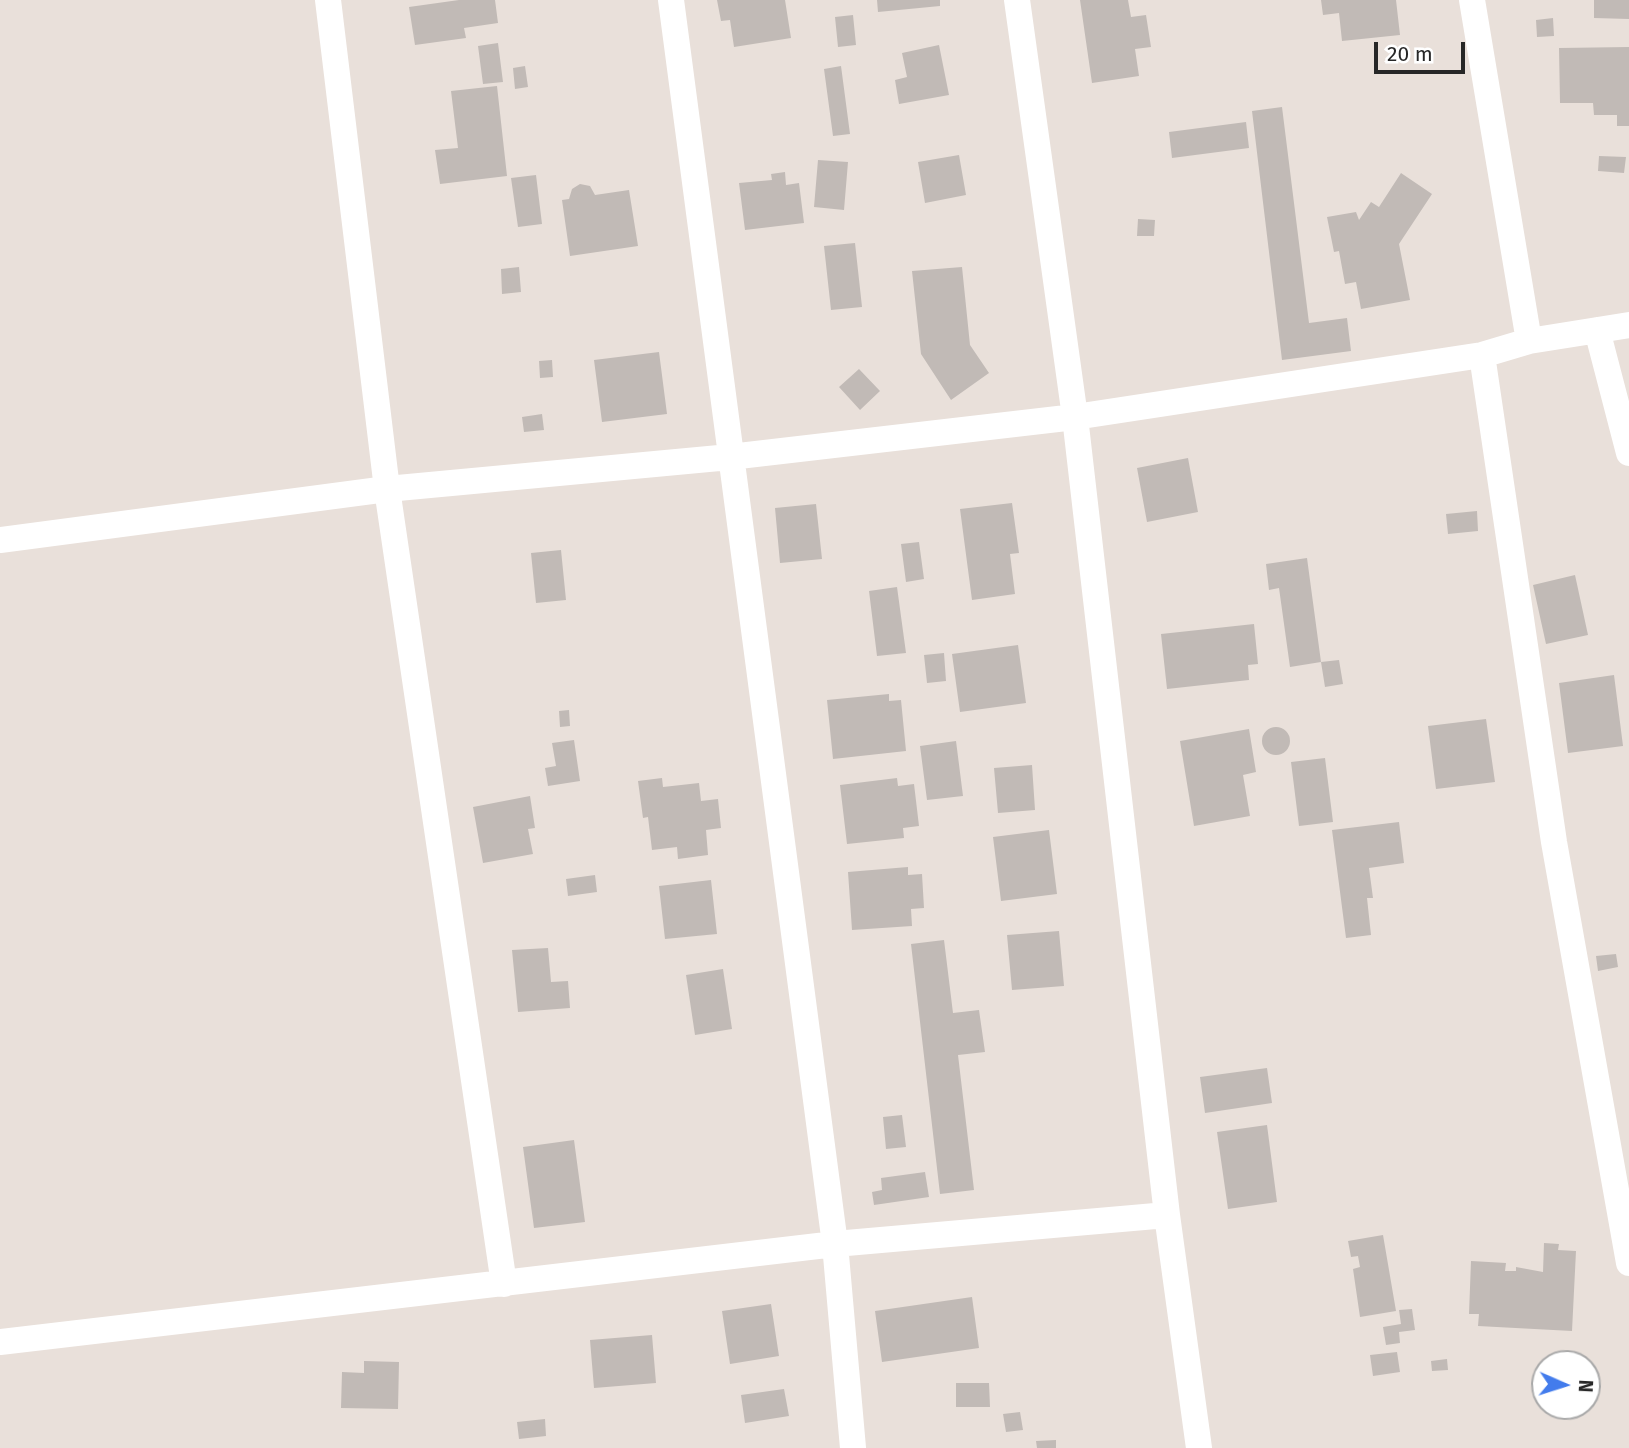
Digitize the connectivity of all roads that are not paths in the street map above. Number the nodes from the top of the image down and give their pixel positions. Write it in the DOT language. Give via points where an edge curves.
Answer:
graph roads {
  1 [pos="328,0"];
  2 [pos="671,0"];
  3 [pos="1017,0"];
  4 [pos="1472,0"];
  5 [pos="1629,325"];
  6 [pos="1597,330"];
  7 [pos="1529,341"];
  8 [pos="1482,355"];
  9 [pos="1074,417"];
  10 [pos="1629,453"];
  11 [pos="730,457"];
  12 [pos="387,489"];
  13 [pos="0,540"];
  14 [pos="1167,1215"];
  15 [pos="835,1244"];
  16 [pos="1629,1264"];
  17 [pos="503,1284"];
  18 [pos="0,1342"];
  19 [pos="853,1448"];
  20 [pos="1199,1448"];
  1 -- 12 [label="street"];
  2 -- 11 [label="street"];
  3 -- 9 [label="street"];
  4 -- 7 [label="street"];
  5 -- 6 [label="street"];
  6 -- 7 [label="street"];
  6 -- 10 [label="street"];
  7 -- 8 [label="street"];
  8 -- 9 [label="street"];
  8 -- 16 [label="street" via="1554,842"];
  9 -- 11 [label="street"];
  9 -- 14 [label="street"];
  11 -- 12 [label="street"];
  11 -- 15 [label="street"];
  12 -- 13 [label="street"];
  12 -- 17 [label="street"];
  14 -- 15 [label="street"];
  14 -- 20 [label="street"];
  15 -- 17 [label="street"];
  15 -- 19 [label="street"];
  17 -- 18 [label="street"];
}
